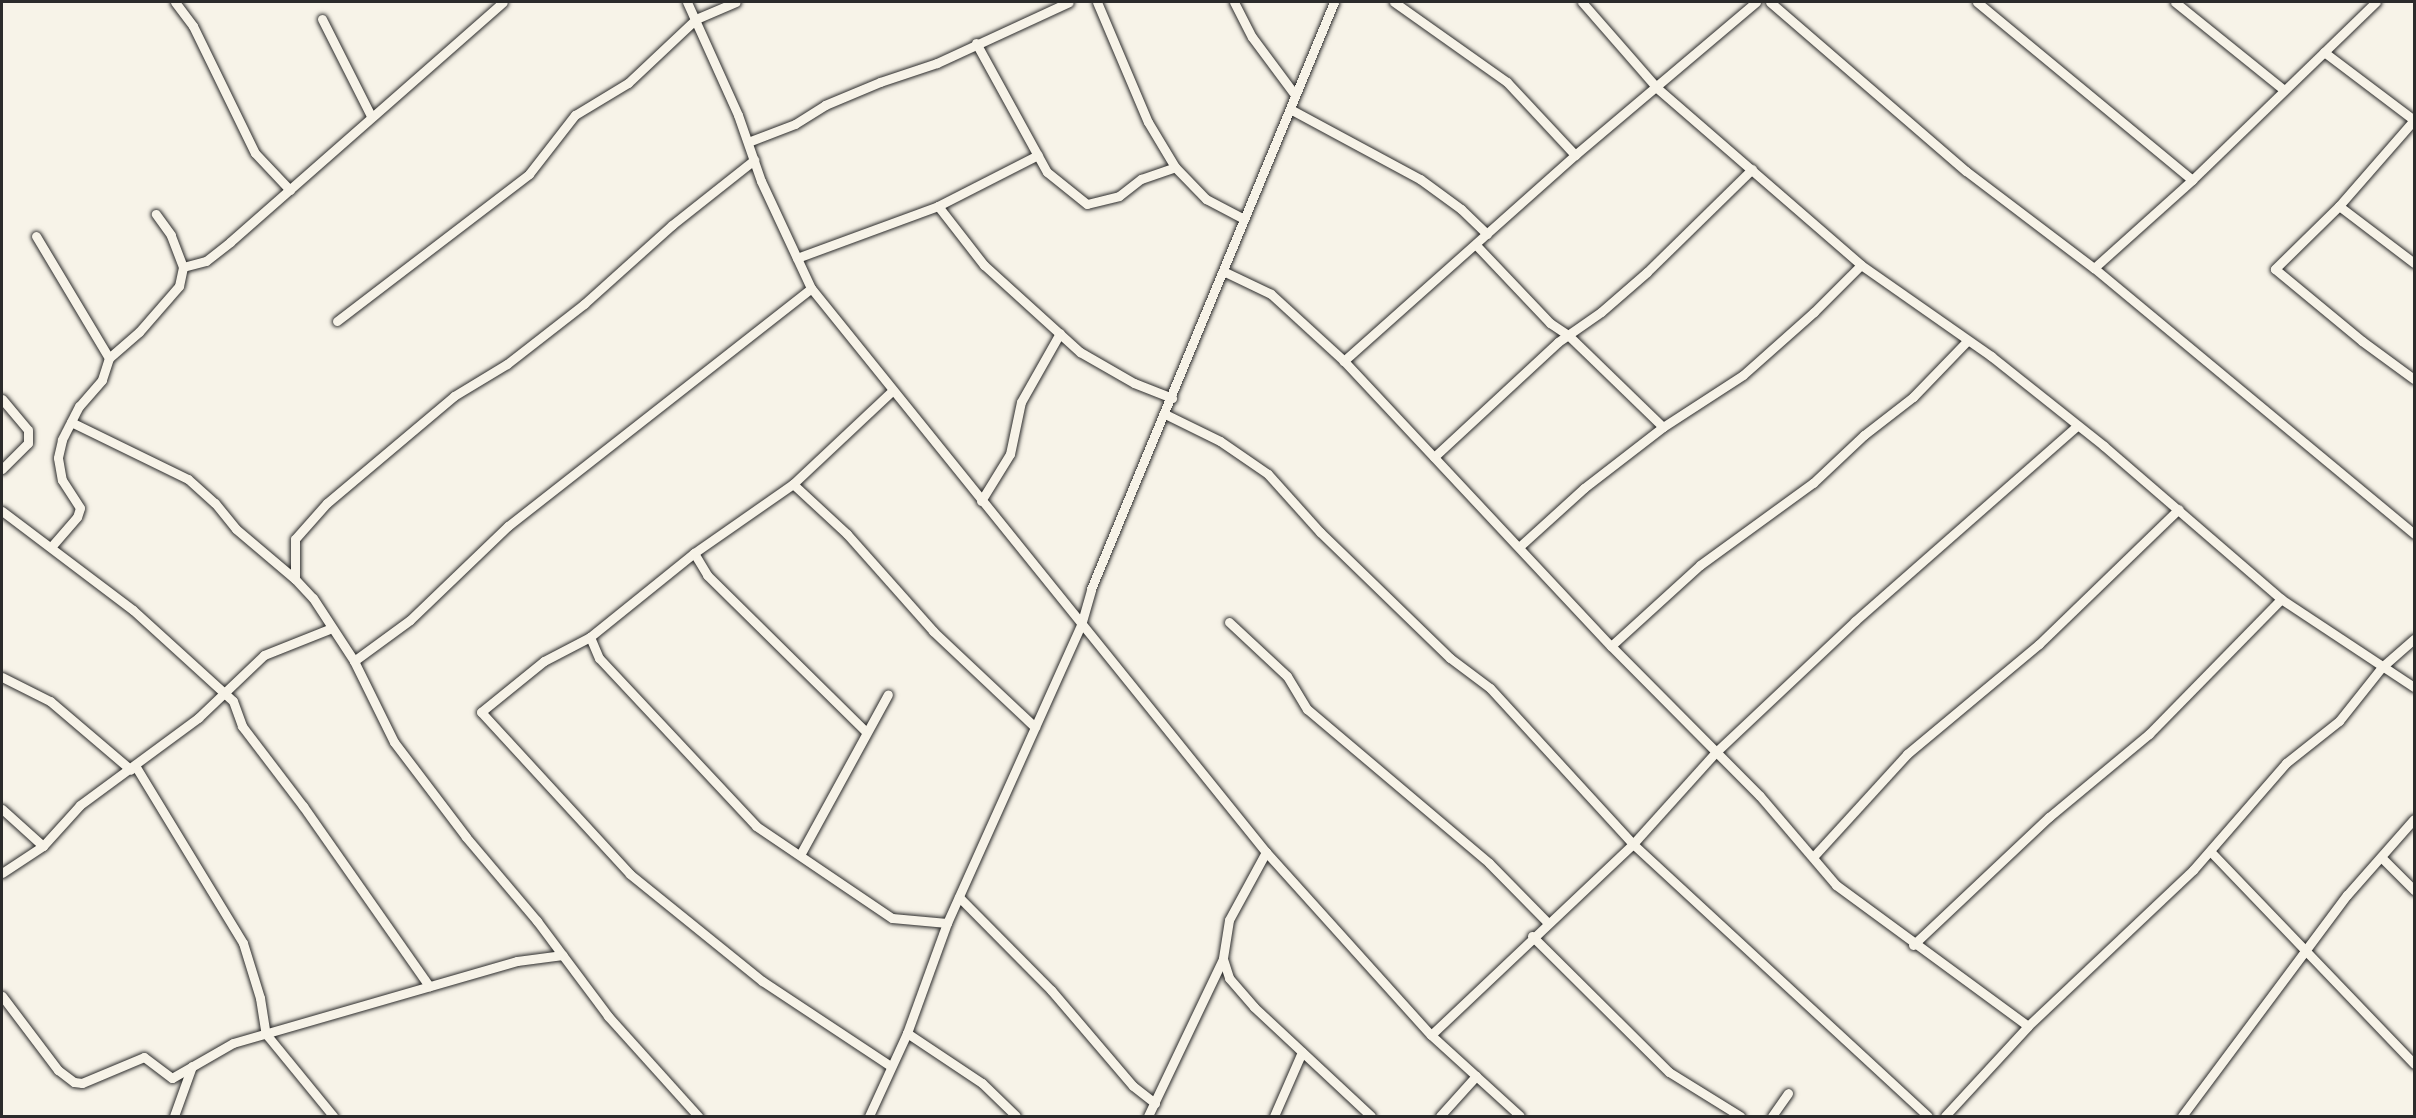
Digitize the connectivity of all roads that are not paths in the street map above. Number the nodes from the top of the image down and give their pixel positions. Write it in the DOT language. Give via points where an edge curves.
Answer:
graph roads {
  1 [pos="175,2"];
  2 [pos="503,2"];
  3 [pos="687,2"];
  4 [pos="736,2"];
  5 [pos="1069,2"];
  6 [pos="1097,2"];
  7 [pos="1234,2"];
  8 [pos="1334,2"];
  9 [pos="1394,2"];
  10 [pos="1582,2"];
  11 [pos="1756,2"];
  12 [pos="1770,2"];
  13 [pos="1977,2"];
  14 [pos="2175,2"];
  15 [pos="2376,2"];
  16 [pos="322,19"];
  17 [pos="696,19"];
  18 [pos="976,43"];
  19 [pos="2324,52"];
  20 [pos="1658,88"];
  21 [pos="2284,90"];
  22 [pos="1295,95"];
  23 [pos="1290,109"];
  24 [pos="371,116"];
  25 [pos="2414,120"];
  26 [pos="748,142"];
  27 [pos="1038,155"];
  28 [pos="1575,155"];
  29 [pos="754,160"];
  30 [pos="1175,167"];
  31 [pos="1752,169"];
  32 [pos="2192,180"];
  33 [pos="290,190"];
  34 [pos="938,206"];
  35 [pos="2339,206"];
  36 [pos="156,214"];
  37 [pos="1244,219"];
  38 [pos="1487,234"];
  39 [pos="36,236"];
  40 [pos="1476,245"];
  41 [pos="797,258"];
  42 [pos="2415,263"];
  43 [pos="1861,265"];
  44 [pos="183,267"];
  45 [pos="2094,268"];
  46 [pos="1223,271"];
  47 [pos="811,288"];
  48 [pos="337,321"];
  49 [pos="1060,333"];
  50 [pos="1568,335"];
  51 [pos="1967,341"];
  52 [pos="109,358"];
  53 [pos="1344,361"];
  54 [pos="2415,379"];
  55 [pos="892,391"];
  56 [pos="1172,398"];
  57 [pos="2,399"];
  58 [pos="1165,414"];
  59 [pos="71,422"];
  60 [pos="1663,427"];
  61 [pos="2076,427"];
  62 [pos="1434,457"];
  63 [pos="2,469"];
  64 [pos="793,484"];
  65 [pos="981,501"];
  66 [pos="2179,509"];
  67 [pos="2,511"];
  68 [pos="2415,534"];
  69 [pos="52,546"];
  70 [pos="1519,547"];
  71 [pos="694,553"];
  72 [pos="295,579"];
  73 [pos="2281,599"];
  74 [pos="1229,622"];
  75 [pos="1081,625"];
  76 [pos="332,628"];
  77 [pos="590,637"];
  78 [pos="2415,639"];
  79 [pos="1611,646"];
  80 [pos="354,661"];
  81 [pos="2382,667"];
  82 [pos="2,677"];
  83 [pos="2415,687"];
  84 [pos="225,692"];
  85 [pos="888,694"];
  86 [pos="1035,727"];
  87 [pos="865,732"];
  88 [pos="1715,753"];
  89 [pos="134,769"];
  90 [pos="2,809"];
  91 [pos="2415,819"];
  92 [pos="1633,844"];
  93 [pos="43,846"];
  94 [pos="2210,851"];
  95 [pos="1266,852"];
  96 [pos="800,855"];
  97 [pos="1814,856"];
  98 [pos="2381,857"];
  99 [pos="2,873"];
  100 [pos="2415,890"];
  101 [pos="960,897"];
  102 [pos="1547,922"];
  103 [pos="946,923"];
  104 [pos="1532,936"];
  105 [pos="1913,945"];
  106 [pos="2306,951"];
  107 [pos="563,955"];
  108 [pos="1223,959"];
  109 [pos="429,986"];
  110 [pos="2,996"];
  111 [pos="2028,1026"];
  112 [pos="907,1033"];
  113 [pos="266,1034"];
  114 [pos="1431,1035"];
  115 [pos="1302,1052"];
  116 [pos="2415,1064"];
  117 [pos="889,1065"];
  118 [pos="192,1066"];
  119 [pos="1476,1076"];
  120 [pos="1788,1093"];
  121 [pos="1155,1103"];
  122 [pos="174,1116"];
  123 [pos="333,1116"];
  124 [pos="698,1116"];
  125 [pos="869,1116"];
  126 [pos="1016,1116"];
  127 [pos="1148,1116"];
  128 [pos="1274,1116"];
  129 [pos="1371,1116"];
  130 [pos="1440,1116"];
  131 [pos="1520,1116"];
  132 [pos="1740,1116"];
  133 [pos="1772,1116"];
  134 [pos="1928,1116"];
  135 [pos="1945,1116"];
  136 [pos="2182,1116"];
  1 -- 33 [label="street" via="193,26 255,153"];
  2 -- 24 [label="street"];
  3 -- 17 [label="street"];
  4 -- 17 [label="street"];
  5 -- 18 [label="street"];
  6 -- 30 [label="street" via="1148,122"];
  7 -- 22 [label="street" via="1252,37"];
  8 -- 22 [label="street"];
  9 -- 28 [label="street" via="1507,82"];
  10 -- 20 [label="street"];
  11 -- 20 [label="street"];
  12 -- 45 [label="street" via="1966,171"];
  13 -- 32 [label="street"];
  14 -- 21 [label="street"];
  15 -- 19 [label="street"];
  16 -- 24 [label="street"];
  17 -- 26 [label="street"];
  17 -- 48 [label="street" via="628,83 575,115 529,174"];
  18 -- 26 [label="street"];
  18 -- 27 [label="street"];
  19 -- 21 [label="street"];
  19 -- 25 [label="street"];
  20 -- 28 [label="street"];
  20 -- 31 [label="street"];
  21 -- 32 [label="street"];
  22 -- 23 [label="street"];
  23 -- 37 [label="street"];
  23 -- 38 [label="street" via="1420,179"];
  24 -- 33 [label="street"];
  25 -- 35 [label="street"];
  26 -- 29 [label="street"];
  27 -- 30 [label="street" via="1047,172 1087,204 1119,196 1141,179"];
  27 -- 34 [label="street"];
  28 -- 38 [label="street"];
  29 -- 41 [label="street"];
  29 -- 72 [label="street" via="672,225 584,304 507,364 454,396 327,503 295,539"];
  30 -- 37 [label="street" via="1206,198"];
  31 -- 43 [label="street" via="1776,195"];
  31 -- 50 [label="street" via="1647,272"];
  32 -- 45 [label="street"];
  33 -- 44 [label="street" via="206,261"];
  34 -- 41 [label="street"];
  34 -- 49 [label="street" via="984,265"];
  35 -- 42 [label="street"];
  35 -- 54 [label="street" via="2275,268 2362,341"];
  36 -- 44 [label="street" via="171,235"];
  37 -- 46 [label="street"];
  38 -- 40 [label="street"];
  39 -- 52 [label="street"];
  40 -- 50 [label="street" via="1550,323"];
  40 -- 53 [label="street"];
  41 -- 47 [label="street"];
  43 -- 51 [label="street"];
  43 -- 60 [label="street" via="1815,312 1743,375"];
  44 -- 52 [label="street" via="178,285 139,332"];
  45 -- 68 [label="street"];
  46 -- 53 [label="street" via="1271,294"];
  46 -- 56 [label="street"];
  47 -- 55 [label="street"];
  47 -- 80 [label="street" via="508,526 410,620"];
  49 -- 56 [label="street" via="1080,352"];
  49 -- 65 [label="street" via="1021,402 1010,454"];
  50 -- 60 [label="street"];
  50 -- 62 [label="street" via="1489,402"];
  51 -- 61 [label="street"];
  51 -- 79 [label="street" via="1913,397 1864,435 1813,483 1700,565"];
  52 -- 59 [label="street" via="102,380"];
  53 -- 62 [label="street"];
  55 -- 64 [label="street"];
  55 -- 65 [label="street"];
  56 -- 58 [label="street"];
  57 -- 63 [label="street" via="28,430 28,442"];
  58 -- 75 [label="street" via="1091,589"];
  58 -- 92 [label="street" via="1220,441 1268,474 1320,532 1450,658 1490,688"];
  59 -- 69 [label="street" via="58,458 62,480 80,508"];
  59 -- 72 [label="street" via="188,479 215,503 236,530"];
  60 -- 70 [label="street" via="1584,488"];
  61 -- 66 [label="street"];
  61 -- 88 [label="street" via="1855,621"];
  62 -- 70 [label="street"];
  64 -- 71 [label="street"];
  64 -- 86 [label="street" via="847,534 933,631"];
  65 -- 75 [label="street"];
  66 -- 73 [label="street"];
  66 -- 97 [label="street" via="2039,644 1907,754"];
  67 -- 69 [label="street"];
  69 -- 84 [label="street" via="133,610"];
  70 -- 79 [label="street"];
  71 -- 77 [label="street"];
  71 -- 87 [label="street" via="707,575"];
  72 -- 76 [label="street"];
  73 -- 81 [label="street"];
  73 -- 105 [label="street" via="2149,734 2049,817"];
  74 -- 102 [label="street" via="1287,676 1308,709 1489,863"];
  75 -- 86 [label="street"];
  75 -- 95 [label="street"];
  76 -- 80 [label="street"];
  76 -- 84 [label="street" via="264,655"];
  77 -- 96 [label="street" via="599,658 756,826"];
  77 -- 117 [label="street" via="544,661 481,714 630,874 762,981"];
  78 -- 81 [label="street"];
  79 -- 88 [label="street"];
  80 -- 107 [label="street" via="394,742"];
  81 -- 83 [label="street"];
  81 -- 94 [label="street" via="2339,721 2286,763"];
  82 -- 89 [label="street" via="51,701"];
  84 -- 89 [label="street"];
  84 -- 109 [label="street" via="233,701 242,726"];
  85 -- 87 [label="street"];
  86 -- 101 [label="street"];
  87 -- 96 [label="street"];
  88 -- 92 [label="street"];
  88 -- 97 [label="street"];
  89 -- 93 [label="street" via="80,805"];
  89 -- 113 [label="street" via="243,943"];
  90 -- 93 [label="street"];
  91 -- 98 [label="street"];
  92 -- 102 [label="street"];
  92 -- 134 [label="street"];
  93 -- 99 [label="street"];
  94 -- 106 [label="street"];
  94 -- 111 [label="street" via="2143,920"];
  95 -- 108 [label="street" via="1229,920"];
  95 -- 114 [label="street"];
  96 -- 103 [label="street" via="892,918"];
  97 -- 105 [label="street" via="1836,885"];
  98 -- 100 [label="street"];
  98 -- 106 [label="street"];
  101 -- 103 [label="street"];
  101 -- 121 [label="street" via="1052,990 1134,1086"];
  102 -- 104 [label="street"];
  103 -- 112 [label="street"];
  104 -- 114 [label="street"];
  104 -- 132 [label="street" via="1669,1072"];
  105 -- 111 [label="street"];
  106 -- 116 [label="street"];
  106 -- 136 [label="street"];
  107 -- 109 [label="street" via="517,961"];
  107 -- 124 [label="street" via="608,1016"];
  108 -- 115 [label="street" via="1229,978"];
  108 -- 121 [label="street"];
  109 -- 113 [label="street"];
  110 -- 118 [label="street" via="58,1070 74,1082 82,1083 135,1058 149,1059 172,1078"];
  111 -- 135 [label="street"];
  112 -- 117 [label="street"];
  112 -- 126 [label="street" via="982,1083"];
  113 -- 118 [label="street" via="233,1043"];
  113 -- 123 [label="street"];
  114 -- 119 [label="street"];
  115 -- 128 [label="street"];
  115 -- 129 [label="street"];
  117 -- 125 [label="street"];
  118 -- 122 [label="street"];
  119 -- 130 [label="street"];
  119 -- 131 [label="street"];
  120 -- 133 [label="street"];
  121 -- 127 [label="street"];
}
